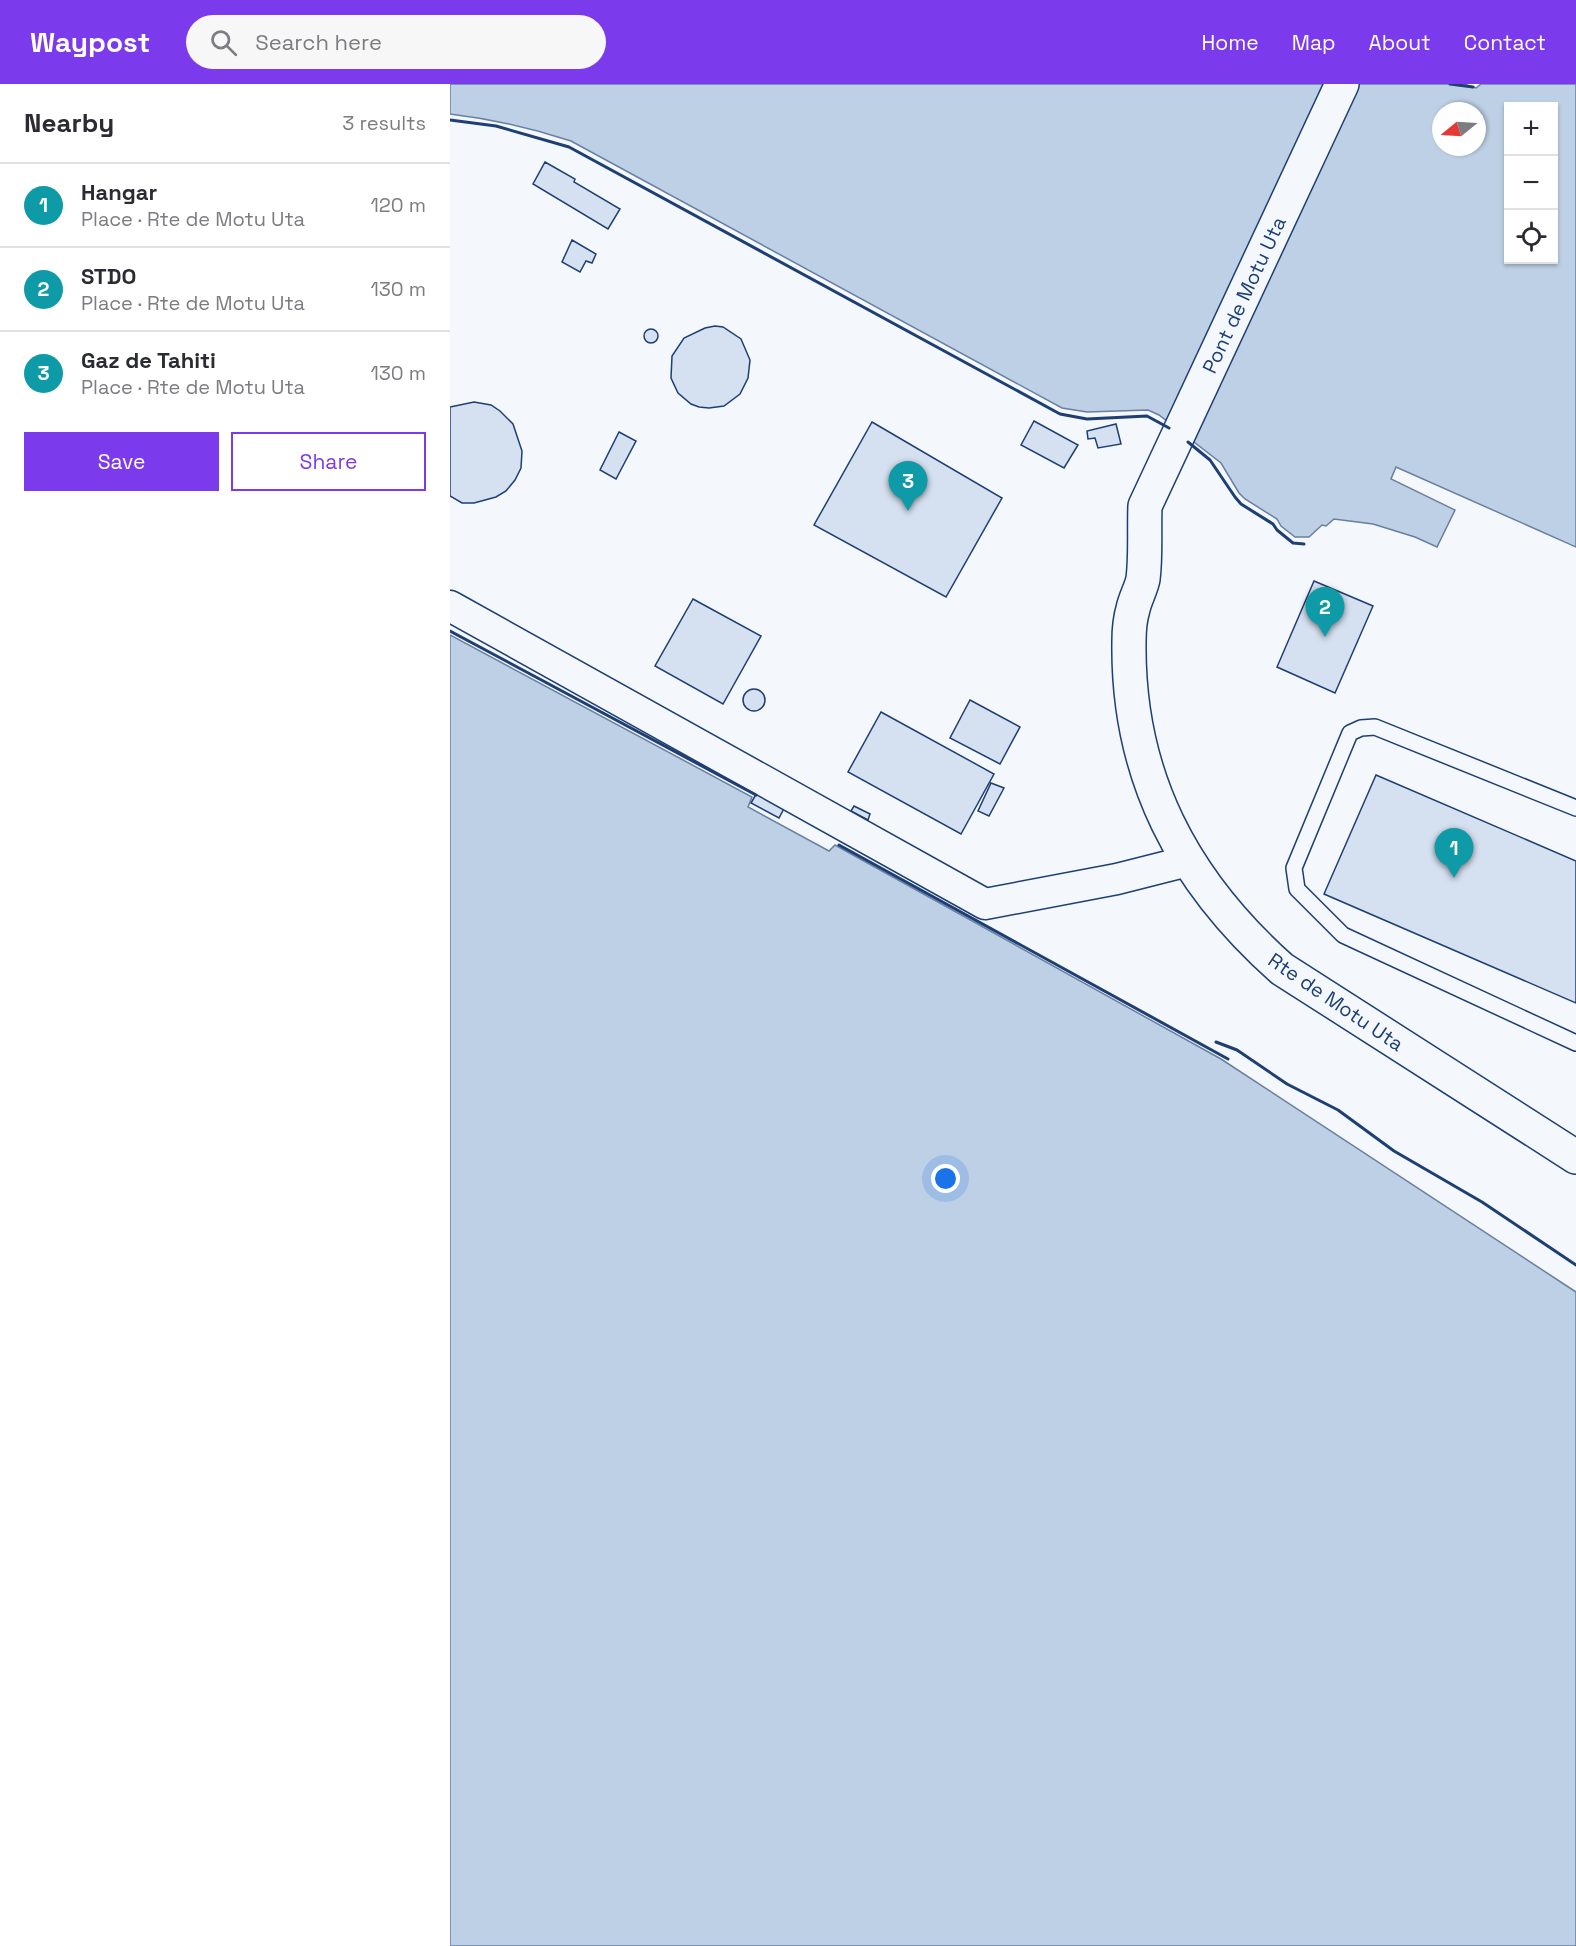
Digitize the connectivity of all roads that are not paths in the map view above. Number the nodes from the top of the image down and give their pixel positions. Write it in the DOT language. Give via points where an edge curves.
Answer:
graph roads {
  1 [pos="1342,84"];
  2 [pos="1145,506"];
  3 [pos="450,606"];
  4 [pos="1576,808"];
  5 [pos="1188,861"];
  6 [pos="1576,1043"];
  7 [pos="1576,1157"];
  1 -- 2 [label="street, Pont de Motu Uta"];
  2 -- 5 [label="street, Rte de Motu Uta" via="1143,579 1132,611 1129,639 1132,695 1152,785"];
  3 -- 5 [label="street" via="985,904 1118,879"];
  4 -- 6 [label="lane" via="1375,727 1361,728 1350,733 1294,868 1297,889 1343,935"];
  5 -- 7 [label="street, Rte de Motu Uta" via="1226,913 1282,969"];
}
